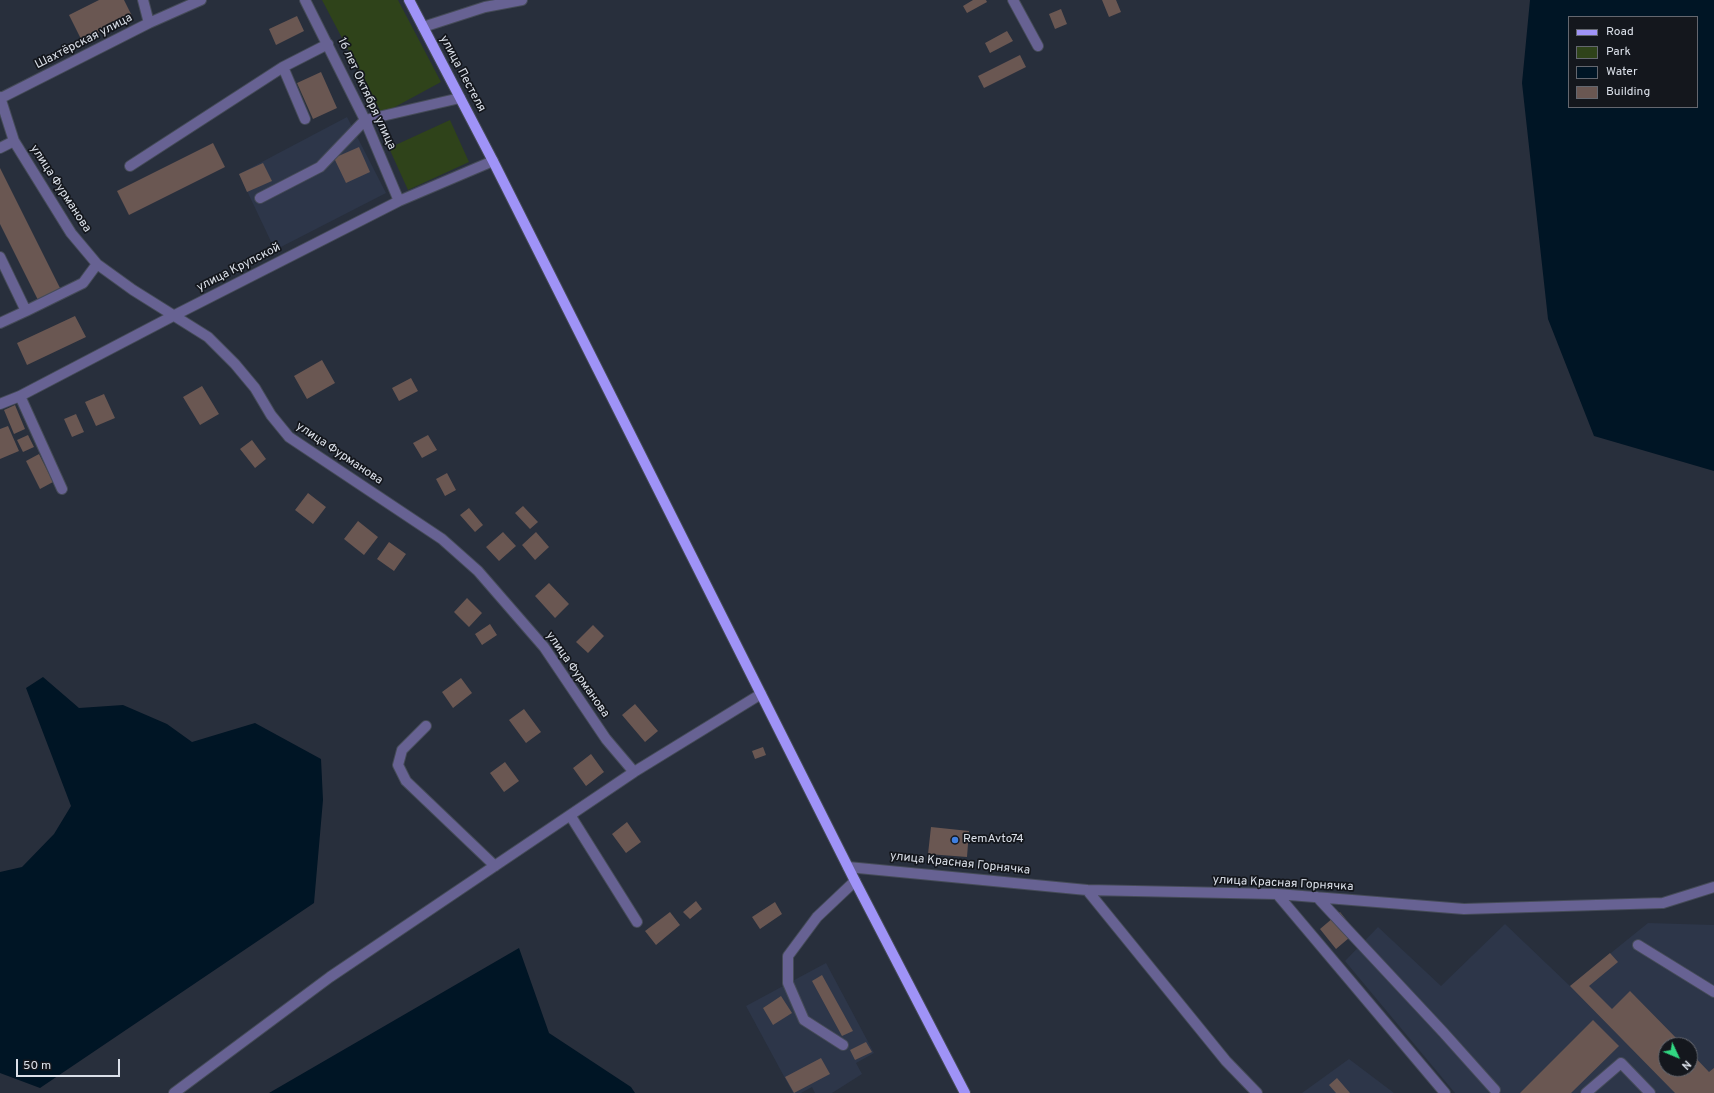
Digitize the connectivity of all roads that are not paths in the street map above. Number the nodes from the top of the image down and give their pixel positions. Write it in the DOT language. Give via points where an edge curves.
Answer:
graph roads {
  1 [pos="143,0"];
  2 [pos="201,0"];
  3 [pos="305,0"];
  4 [pos="409,0"];
  5 [pos="522,0"];
  6 [pos="1013,0"];
  7 [pos="485,4"];
  8 [pos="149,23"];
  9 [pos="423,27"];
  10 [pos="328,44"];
  11 [pos="1038,46"];
  12 [pos="282,67"];
  13 [pos="0,98"];
  14 [pos="460,98"];
  15 [pos="305,119"];
  16 [pos="366,120"];
  17 [pos="14,141"];
  18 [pos="0,148"];
  19 [pos="493,161"];
  20 [pos="130,166"];
  21 [pos="260,198"];
  22 [pos="399,201"];
  23 [pos="0,257"];
  24 [pos="97,264"];
  25 [pos="26,311"];
  26 [pos="173,316"];
  27 [pos="0,323"];
  28 [pos="20,396"];
  29 [pos="0,404"];
  30 [pos="62,489"];
  31 [pos="761,694"];
  32 [pos="426,726"];
  33 [pos="634,772"];
  34 [pos="570,815"];
  35 [pos="495,866"];
  36 [pos="848,866"];
  37 [pos="855,881"];
  38 [pos="1714,887"];
  39 [pos="1087,890"];
  40 [pos="1277,894"];
  41 [pos="1317,897"];
  42 [pos="637,922"];
  43 [pos="1638,945"];
  44 [pos="1714,992"];
  45 [pos="843,1045"];
  46 [pos="1495,1090"];
  47 [pos="174,1093"];
  48 [pos="964,1093"];
  49 [pos="1257,1093"];
  50 [pos="1445,1093"];
  51 [pos="1586,1093"];
  52 [pos="1650,1093"];
  1 -- 8 [label="street"];
  2 -- 8 [label="street, Шахтёрская улица"];
  3 -- 10 [label="street, 16 лет Октября улица"];
  4 -- 9 [label="main road, улица Пестеля"];
  5 -- 7 [label="street"];
  6 -- 11 [label="street"];
  7 -- 9 [label="street"];
  8 -- 13 [label="street, Шахтёрская улица"];
  9 -- 14 [label="main road, улица Пестеля"];
  10 -- 12 [label="street"];
  10 -- 16 [label="street, 16 лет Октября улица"];
  12 -- 15 [label="street"];
  12 -- 20 [label="street"];
  13 -- 17 [label="street, улица Фурманова"];
  14 -- 16 [label="street"];
  14 -- 19 [label="main road, улица Пестеля"];
  16 -- 21 [label="street" via="320,167"];
  16 -- 22 [label="street, 16 лет Октября улица"];
  17 -- 18 [label="street"];
  17 -- 24 [label="street, улица Фурманова" via="72,234"];
  19 -- 22 [label="street, улица Крупской"];
  19 -- 31 [label="main road, улица Пестеля"];
  22 -- 26 [label="street, улица Крупской"];
  23 -- 25 [label="street"];
  24 -- 25 [label="street" via="83,283"];
  24 -- 26 [label="street, улица Фурманова"];
  25 -- 27 [label="street"];
  26 -- 28 [label="street, улица Крупской"];
  26 -- 33 [label="street, улица Фурманова" via="208,337 235,364 289,437 442,539 478,571 544,647 606,739"];
  28 -- 29 [label="street, улица Крупской"];
  28 -- 30 [label="street"];
  31 -- 33 [label="street"];
  31 -- 36 [label="main road, улица Пестеля"];
  32 -- 35 [label="street" via="402,750 398,765 406,781"];
  33 -- 34 [label="street"];
  34 -- 35 [label="street"];
  34 -- 42 [label="street"];
  35 -- 47 [label="street" via="330,978"];
  36 -- 37 [label="main road, улица Пестеля"];
  36 -- 39 [label="street, улица Красная Горнячка"];
  37 -- 45 [label="street" via="817,917 788,956 788,983 804,1020"];
  37 -- 48 [label="main road, улица Пестеля"];
  38 -- 41 [label="street, улица Красная Горнячка" via="1663,903 1464,909"];
  39 -- 40 [label="street, улица Красная Горнячка"];
  39 -- 49 [label="street" via="1226,1061"];
  40 -- 41 [label="street, улица Красная Горнячка"];
  40 -- 50 [label="street"];
  41 -- 46 [label="street"];
  43 -- 44 [label="street"];
  51 -- 52 [label="street" via="1620,1063"];
}
